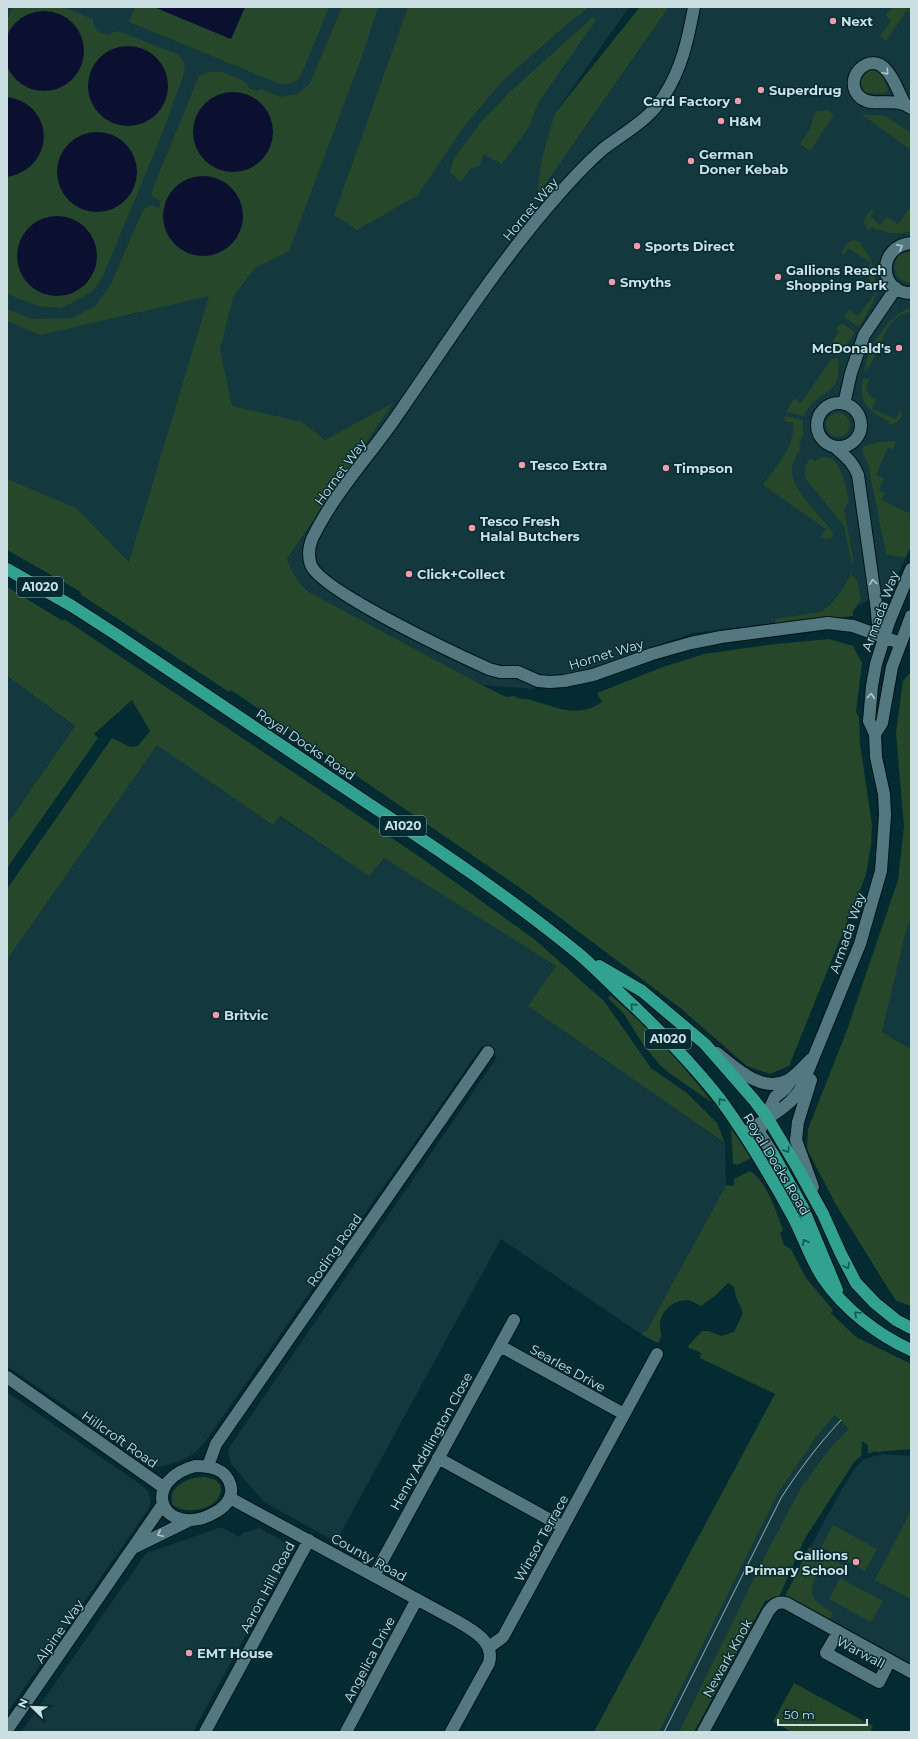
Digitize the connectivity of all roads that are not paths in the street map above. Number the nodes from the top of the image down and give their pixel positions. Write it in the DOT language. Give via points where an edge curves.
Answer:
graph roads {
  1 [pos="694,7"];
  2 [pos="911,243"];
  3 [pos="896,288"];
  4 [pos="911,293"];
  5 [pos="844,404"];
  6 [pos="835,447"];
  7 [pos="7,569"];
  8 [pos="911,569"];
  9 [pos="911,616"];
  10 [pos="882,635"];
  11 [pos="900,643"];
  12 [pos="875,734"];
  13 [pos="580,955"];
  14 [pos="705,1044"];
  15 [pos="488,1052"];
  16 [pos="817,1052"];
  17 [pos="795,1075"];
  18 [pos="767,1117"];
  19 [pos="744,1133"];
  20 [pos="772,1154"];
  21 [pos="823,1214"];
  22 [pos="840,1298"];
  23 [pos="514,1320"];
  24 [pos="911,1328"];
  25 [pos="500,1346"];
  26 [pos="911,1350"];
  27 [pos="657,1354"];
  28 [pos="7,1377"];
  29 [pos="624,1414"];
  30 [pos="438,1458"];
  31 [pos="208,1466"];
  32 [pos="163,1487"];
  33 [pos="230,1498"];
  34 [pos="163,1504"];
  35 [pos="188,1521"];
  36 [pos="563,1527"];
  37 [pos="309,1540"];
  38 [pos="133,1548"];
  39 [pos="374,1576"];
  40 [pos="417,1599"];
  41 [pos="780,1602"];
  42 [pos="838,1632"];
  43 [pos="489,1647"];
  44 [pos="890,1660"];
  45 [pos="911,1672"];
  46 [pos="7,1730"];
  47 [pos="204,1732"];
  48 [pos="346,1732"];
  49 [pos="451,1732"];
  50 [pos="703,1732"];
  1 -- 10 [label="street, Hornet Way" via="681,63 664,97 641,122 584,167 500,266 376,446 350,477 328,510 311,542 309,557 312,568 323,579 400,625 489,669 518,672 538,681 582,679 652,654 721,637 828,623 852,626"];
  3 -- 2 [label="street, one-way" via="887,276 887,261 896,248"];
  3 -- 4 [label="street"];
  3 -- 5 [label="street" via="864,335 851,372"];
  5 -- 6 [label="street" via="854,410 860,428 854,440 842,447"];
  5 -- 6 [label="street" via="825,409 818,420 817,427 822,439"];
  10 -- 6 [label="street, one-way" via="858,475 855,466"];
  7 -- 13 [label="highway, Royal Docks Road / A1020" via="72,606 432,846 513,903"];
  8 -- 10 [label="street, Armada Way"];
  9 -- 11 [label="street, Armada Way"];
  10 -- 11 [label="street, Hornet Way"];
  12 -- 10 [label="street, Armada Way, one-way" via="869,721 872,686"];
  11 -- 12 [label="street, Armada Way" via="888,683 882,723"];
  12 -- 16 [label="street, Armada Way" via="876,757 886,815 881,871 860,944"];
  13 -- 14 [label="highway, Royal Docks Road / A1020" via="642,991"];
  19 -- 13 [label="highway, Royal Docks Road / A1020, one-way" via="710,1087 663,1034"];
  14 -- 17 [label="street" via="744,1074 763,1083 781,1082"];
  14 -- 18 [label="highway, Royal Docks Road / A1020"];
  15 -- 31 [label="street, Roding Road" via="216,1444"];
  16 -- 17 [label="street"];
  16 -- 18 [label="street, Armada Way" via="796,1097"];
  16 -- 21 [label="street" via="798,1122 796,1140"];
  17 -- 18 [label="street" via="785,1089 775,1097"];
  18 -- 19 [label="street, Armada Way"];
  18 -- 20 [label="street" via="759,1132"];
  18 -- 21 [label="highway, Royal Docks Road / A1020, one-way"];
  22 -- 19 [label="highway, Royal Docks Road / A1020, one-way" via="823,1278 794,1218"];
  20 -- 22 [label="highway" via="803,1208"];
  21 -- 24 [label="highway, Royal Docks Road / A1020, one-way" via="856,1283 874,1303"];
  26 -- 22 [label="highway, Royal Docks Road / A1020, one-way" via="873,1330"];
  23 -- 25 [label="street, Henry Addlington Close"];
  25 -- 29 [label="street, Searles Drive"];
  25 -- 30 [label="street, Henry Addlington Close"];
  27 -- 29 [label="street, Winsor Terrace"];
  28 -- 32 [label="street, Hillcroft Road"];
  29 -- 36 [label="street, Winsor Terrace"];
  30 -- 36 [label="street"];
  30 -- 39 [label="street, Henry Addlington Close"];
  31 -- 32 [label="street" via="184,1469 176,1473"];
  31 -- 33 [label="street" via="226,1475 230,1482"];
  32 -- 34 [label="street"];
  33 -- 35 [label="street, Alpine Way" via="218,1512"];
  33 -- 37 [label="street, County Road"];
  34 -- 35 [label="street" via="169,1513"];
  34 -- 38 [label="street, Alpine Way"];
  35 -- 38 [label="street, Alpine Way, one-way"];
  36 -- 43 [label="street, Winsor Terrace" via="503,1636"];
  37 -- 39 [label="street, County Road"];
  37 -- 47 [label="street, Aaron Hill Road"];
  38 -- 46 [label="street, Alpine Way"];
  39 -- 40 [label="street, County Road"];
  40 -- 43 [label="street, County Road" via="469,1627 486,1641"];
  40 -- 48 [label="street, Angelica Drive"];
  41 -- 42 [label="street, Warwall"];
  41 -- 50 [label="street, Newark Knok" via="773,1605 768,1612"];
  42 -- 44 [label="street, Warwall"];
  42 -- 44 [label="street, Warwall" via="826,1653 879,1682"];
  43 -- 49 [label="street" via="488,1663"];
  44 -- 45 [label="street, Warwall"];
}
